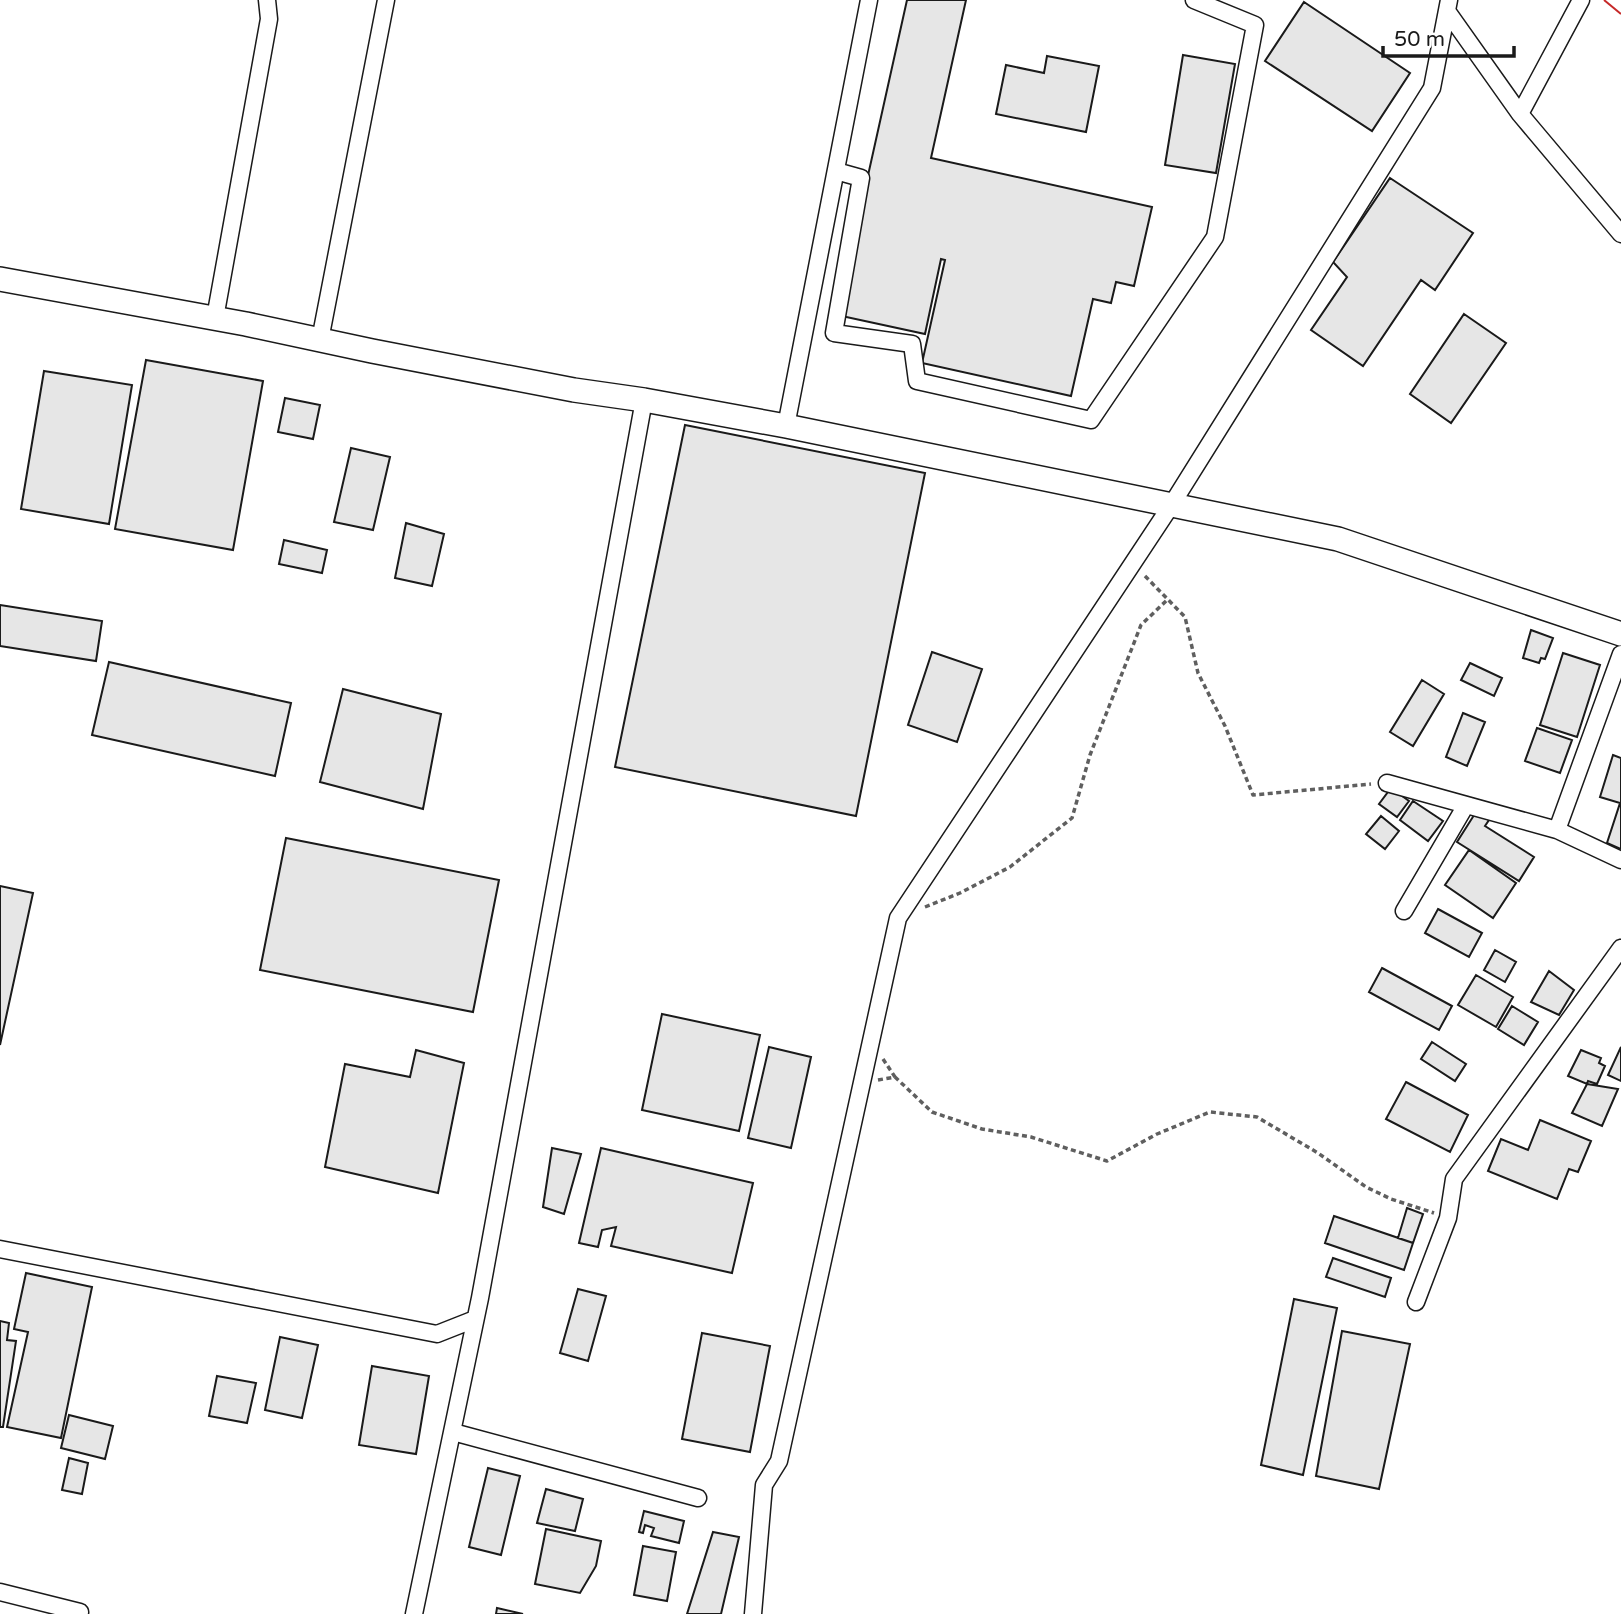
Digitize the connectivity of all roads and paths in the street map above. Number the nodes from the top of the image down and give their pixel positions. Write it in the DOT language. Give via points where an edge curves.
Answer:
graph roads {
  1 [pos="267,0"];
  2 [pos="386,0"];
  3 [pos="869,0"];
  4 [pos="1194,0"];
  5 [pos="1581,0"];
  6 [pos="1448,6"];
  7 [pos="1520,114"];
  8 [pos="836,171"];
  9 [pos="1621,234"];
  10 [pos="0,279"];
  11 [pos="215,318"];
  12 [pos="320,340"];
  13 [pos="644,400"];
  14 [pos="786,426"];
  15 [pos="1172,504"];
  16 [pos="1132,563"];
  17 [pos="1167,600"];
  18 [pos="1621,634"];
  19 [pos="1621,654"];
  20 [pos="1387,783"];
  21 [pos="1466,805"];
  22 [pos="1557,830"];
  23 [pos="1621,859"];
  24 [pos="1404,911"];
  25 [pos="898,918"];
  26 [pos="1621,948"];
  27 [pos="862,1083"];
  28 [pos="1448,1217"];
  29 [pos="0,1249"];
  30 [pos="1416,1302"];
  31 [pos="475,1319"];
  32 [pos="453,1432"];
  33 [pos="698,1498"];
  34 [pos="0,1592"];
  35 [pos="80,1612"];
  36 [pos="414,1614"];
  37 [pos="753,1614"];
  1 -- 11 [label="street" via="269,19"];
  2 -- 12 [label="street"];
  3 -- 8 [label="street"];
  4 -- 8 [label="street" via="1255,25 1215,237 1091,420 917,381 912,344 834,333 861,178"];
  5 -- 7 [label="street"];
  6 -- 7 [label="street"];
  6 -- 15 [label="street" via="1432,88"];
  7 -- 9 [label="street"];
  8 -- 14 [label="street"];
  10 -- 11 [label="main road"];
  11 -- 12 [label="main road"];
  12 -- 13 [label="main road"];
  13 -- 14 [label="main road"];
  13 -- 31 [label="street"];
  14 -- 15 [label="main road"];
  15 -- 16 [label="street"];
  15 -- 18 [label="main road" via="1338,539"];
  16 -- 17 [label="path"];
  16 -- 25 [label="street"];
  17 -- 20 [label="path" via="1185,617 1198,673 1226,726 1253,795"];
  17 -- 25 [label="path" via="1141,625 1090,755 1072,818 1010,867"];
  19 -- 22 [label="street"];
  20 -- 21 [label="street"];
  21 -- 22 [label="street"];
  21 -- 24 [label="street"];
  22 -- 23 [label="street"];
  25 -- 27 [label="street"];
  26 -- 28 [label="street" via="1454,1179"];
  27 -- 28 [label="path" via="895,1077 932,1112 1107,1161 1210,1112 1257,1117 1367,1187"];
  27 -- 37 [label="street" via="779,1461 764,1485"];
  28 -- 30 [label="street"];
  29 -- 31 [label="street" via="437,1334"];
  31 -- 32 [label="street"];
  32 -- 33 [label="street"];
  32 -- 36 [label="street"];
  34 -- 35 [label="street"];
}
